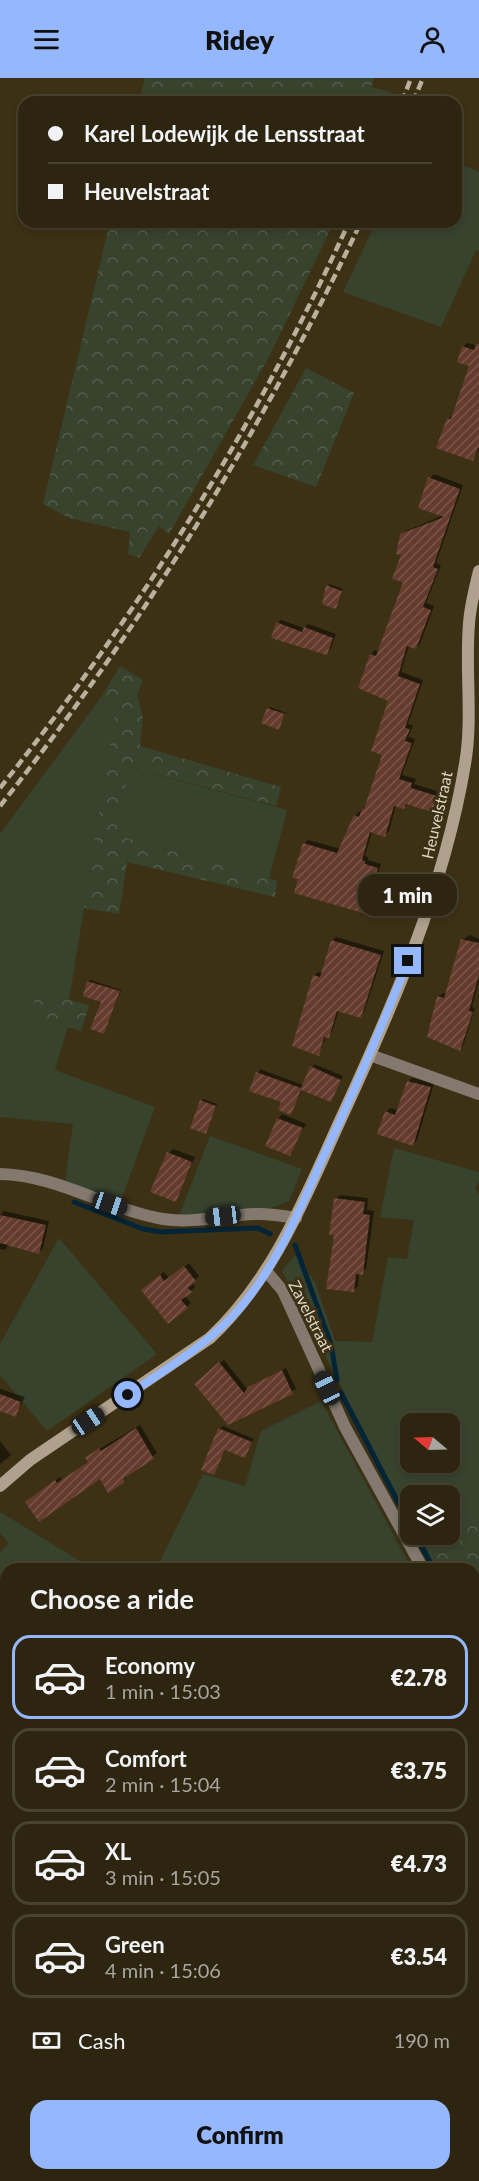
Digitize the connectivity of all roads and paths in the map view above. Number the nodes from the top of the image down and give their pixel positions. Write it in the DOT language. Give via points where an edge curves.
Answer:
graph roads {
  1 [pos="479,571"];
  2 [pos="370,1055"];
  3 [pos="479,1094"];
  4 [pos="0,1174"];
  5 [pos="296,1218"];
  6 [pos="267,1272"];
  7 [pos="0,1486"];
  8 [pos="420,1563"];
  1 -- 2 [label="street, Heuvelstraat" via="469,623 466,761 456,818 440,876"];
  2 -- 3 [label="street"];
  2 -- 5 [label="street, Heuvelstraat"];
  4 -- 5 [label="street" via="43,1179 134,1213 165,1219 260,1214"];
  5 -- 6 [label="street, Heuvelstraat"];
  6 -- 7 [label="street, Heuvelstraat" via="210,1338 30,1460"];
  6 -- 8 [label="street, Zavelstraat" via="283,1291 345,1427"];
}
